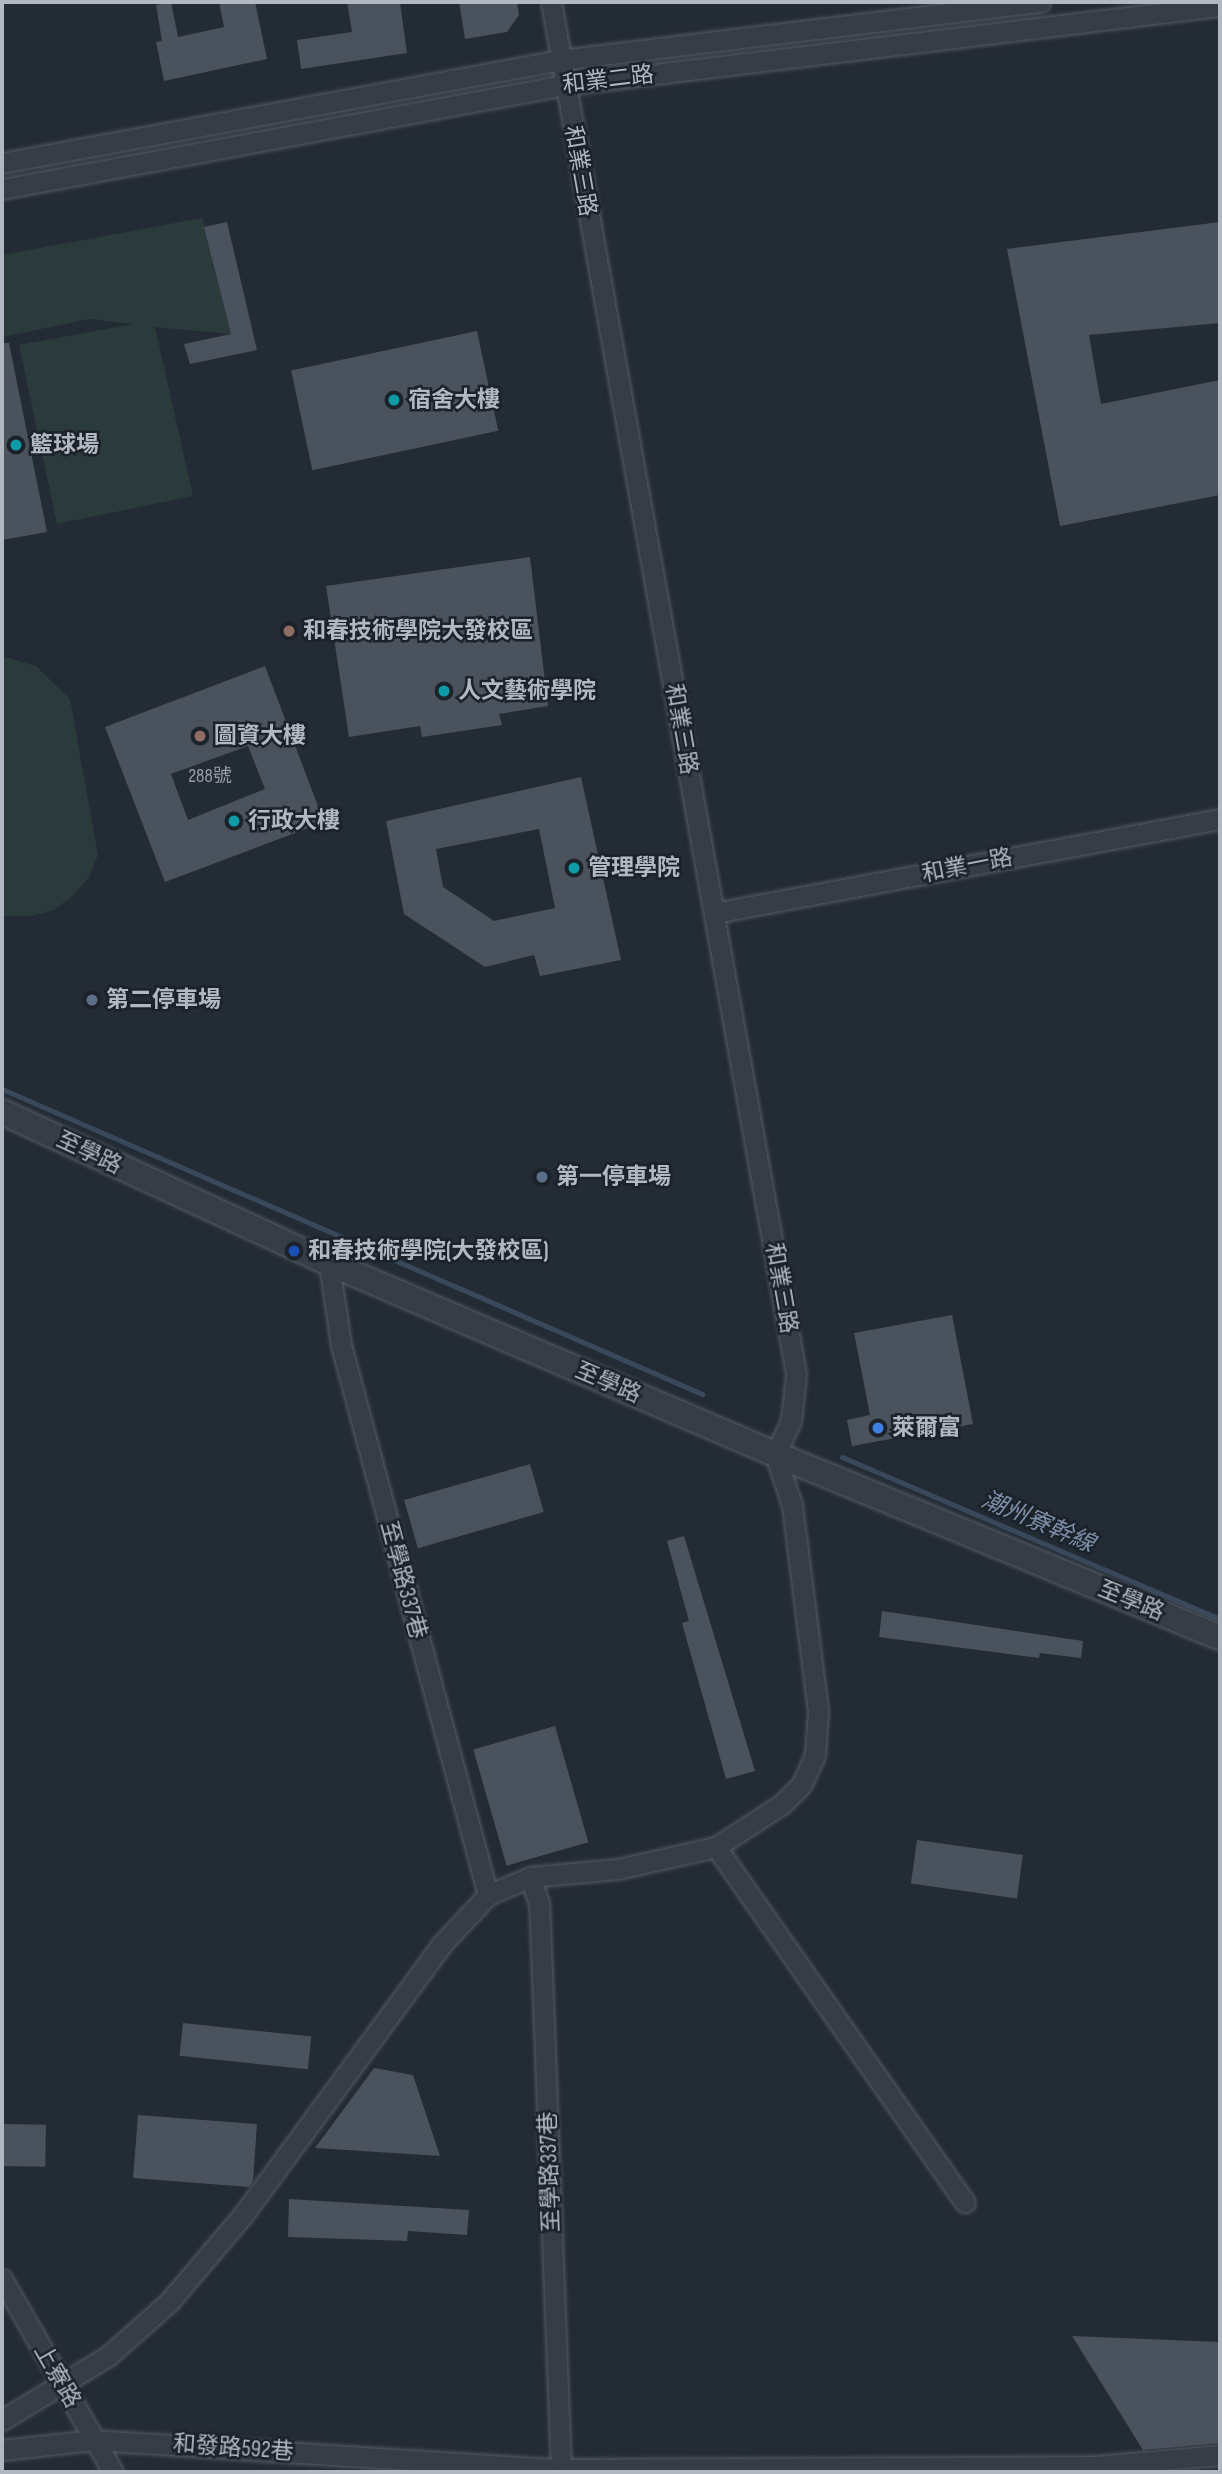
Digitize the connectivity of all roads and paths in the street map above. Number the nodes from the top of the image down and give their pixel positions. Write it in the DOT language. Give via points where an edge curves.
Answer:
graph roads {
  1 [pos="551,2"];
  2 [pos="1041,2"];
  3 [pos="1220,6"];
  4 [pos="560,60"];
  5 [pos="564,85"];
  6 [pos="2,163"];
  7 [pos="2,189"];
  8 [pos="1220,818"];
  9 [pos="714,913"];
  10 [pos="2,1112"];
  11 [pos="330,1263"];
  12 [pos="775,1454"];
  13 [pos="1220,1637"];
  14 [pos="716,1847"];
  15 [pos="530,1877"];
  16 [pos="488,1895"];
  17 [pos="965,2203"];
  18 [pos="2,2279"];
  19 [pos="61,2384"];
  20 [pos="2,2420"];
  21 [pos="94,2440"];
  22 [pos="2,2450"];
  23 [pos="1220,2455"];
  24 [pos="561,2471"];
  25 [pos="113,2472"];
  1 -- 4 [label="street, 和業三路"];
  2 -- 4 [label="street, 和業二路"];
  3 -- 5 [label="street, 和業二路"];
  4 -- 5 [label="street, 和業三路"];
  4 -- 6 [label="street, 和業二路"];
  5 -- 7 [label="street, 和業二路"];
  5 -- 9 [label="street, 和業三路"];
  8 -- 9 [label="street, 和業一路"];
  9 -- 12 [label="street, 和業三路" via="796,1374 791,1421"];
  10 -- 11 [label="street, 至學路"];
  11 -- 12 [label="street, 至學路"];
  11 -- 16 [label="street, 至學路337巷" via="341,1345"];
  12 -- 13 [label="street, 至學路"];
  12 -- 14 [label="street" via="792,1505 818,1711 815,1755 802,1784 782,1804"];
  14 -- 15 [label="street" via="627,1868"];
  14 -- 17 [label="street"];
  15 -- 16 [label="street"];
  15 -- 24 [label="street, 至學路337巷" via="540,1925"];
  16 -- 19 [label="street" via="441,1945 243,2216 169,2302 107,2356"];
  18 -- 19 [label="street, 上寮路"];
  19 -- 20 [label="street"];
  19 -- 21 [label="street, 上寮路"];
  21 -- 22 [label="street, 和發路592巷"];
  21 -- 24 [label="street, 和發路592巷"];
  21 -- 25 [label="street, 上寮路"];
  23 -- 24 [label="street, 和發路592巷" via="1097,2466"];
}
